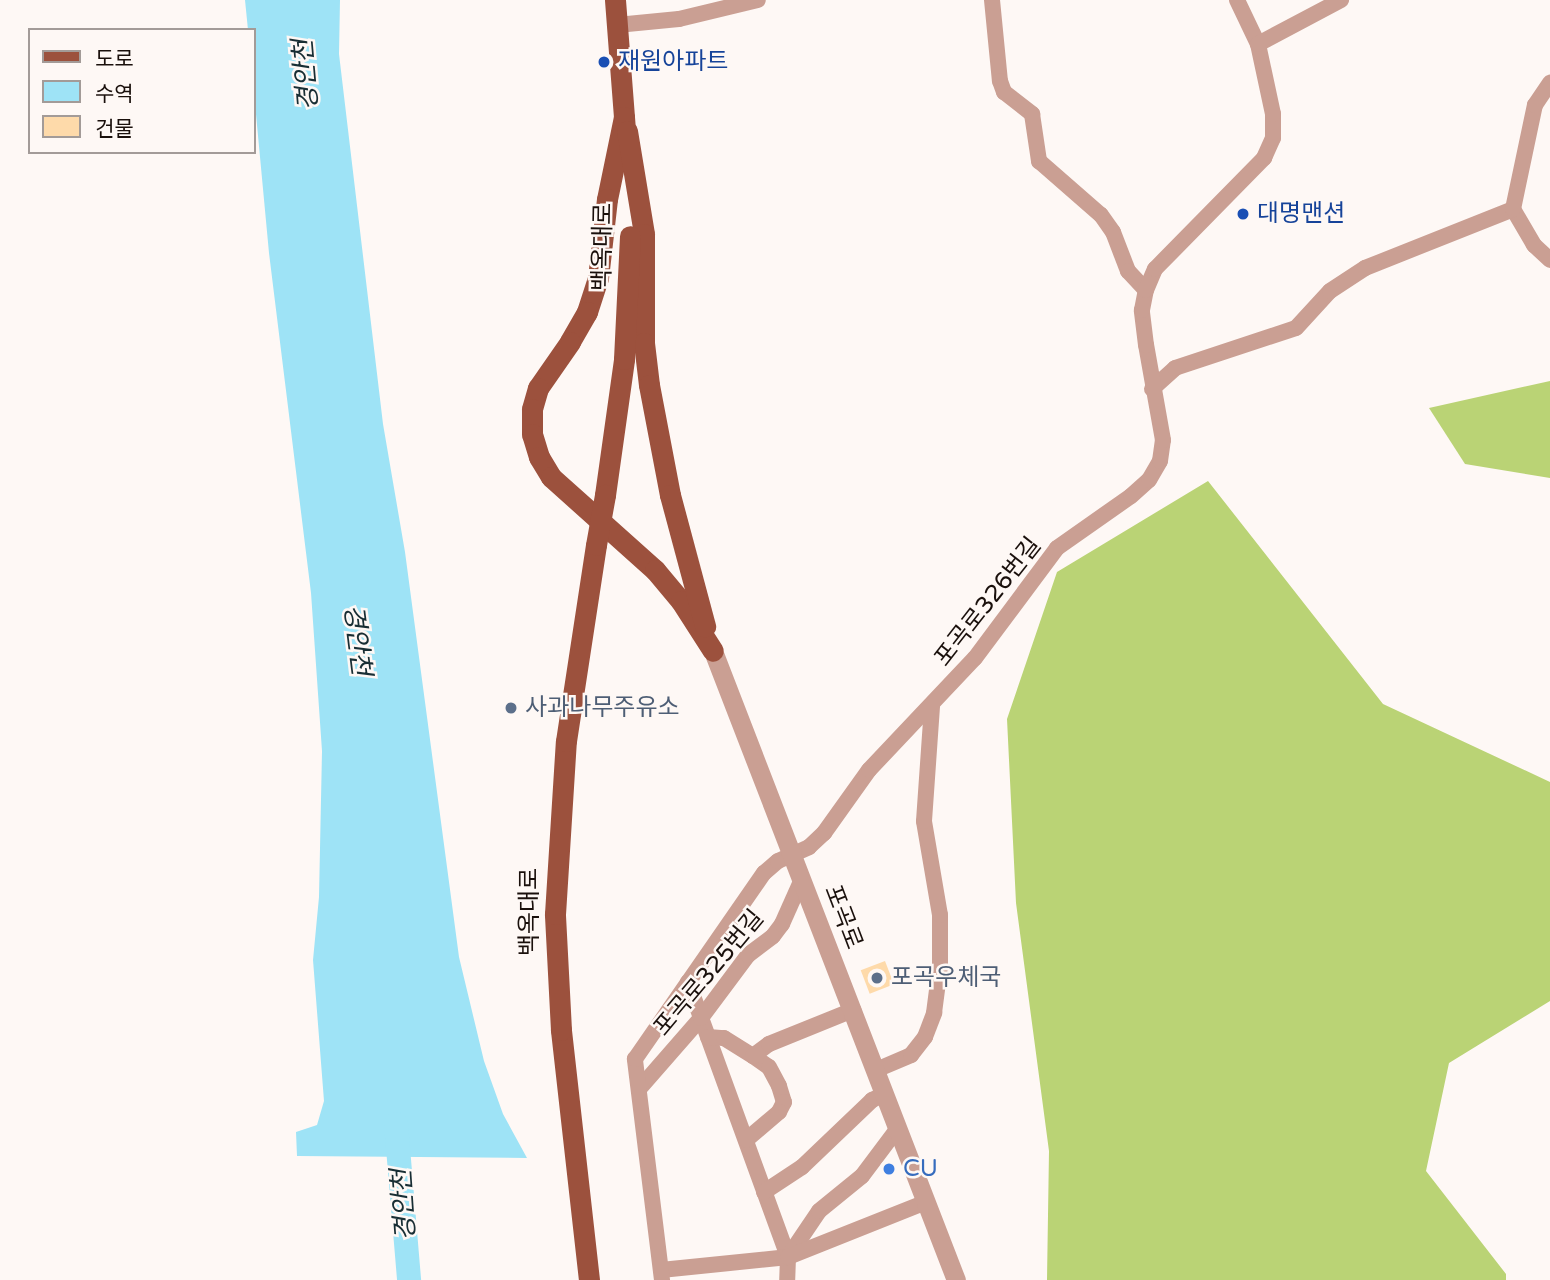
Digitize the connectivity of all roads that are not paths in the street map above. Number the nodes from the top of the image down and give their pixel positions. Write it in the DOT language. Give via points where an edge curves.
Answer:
graph roads {
  1 [pos="615,0"];
  2 [pos="758,0"];
  3 [pos="992,0"];
  4 [pos="1237,0"];
  5 [pos="1341,0"];
  6 [pos="617,25"];
  7 [pos="1258,44"];
  8 [pos="1550,83"];
  9 [pos="624,117"];
  10 [pos="1513,209"];
  11 [pos="1550,260"];
  12 [pos="1146,290"];
  13 [pos="1152,389"];
  14 [pos="713,651"];
  15 [pos="932,706"];
  16 [pos="793,855"];
  17 [pos="803,879"];
  18 [pos="688,982"];
  19 [pos="853,1010"];
  20 [pos="701,1018"];
  21 [pos="708,1037"];
  22 [pos="753,1056"];
  23 [pos="876,1070"];
  24 [pos="639,1089"];
  25 [pos="885,1094"];
  26 [pos="898,1128"];
  27 [pos="746,1140"];
  28 [pos="764,1192"];
  29 [pos="926,1202"];
  30 [pos="788,1257"];
  31 [pos="662,1275"];
  32 [pos="589,1280"];
  33 [pos="788,1280"];
  34 [pos="957,1280"];
  1 -- 6 [label="main road, 백옥대로"];
  2 -- 6 [label="street" via="679,19"];
  3 -- 12 [label="street" via="1000,80 1004,92 1032,114 1039,161 1101,215 1128,271"];
  4 -- 7 [label="street, 포곡로326번길"];
  5 -- 7 [label="street"];
  6 -- 9 [label="main road, 백옥대로"];
  7 -- 12 [label="street, 포곡로326번길" via="1273,114 1273,138 1264,158 1155,269"];
  8 -- 10 [label="street" via="1535,105"];
  9 -- 14 [label="main road" via="644,234 644,343 653,407 687,565"];
  9 -- 14 [label="main road" via="607,199 598,278 587,312 538,388 532,434 551,477 655,570"];
  9 -- 32 [label="main road, 백옥대로, bridge" via="631,187 628,306 605,495 566,741 555,915 561,1030"];
  10 -- 11 [label="street" via="1534,245"];
  10 -- 13 [label="street" via="1365,268 1330,291 1297,328 1175,368"];
  12 -- 13 [label="street, 포곡로326번길" via="1142,310"];
  13 -- 15 [label="street, 포곡로326번길" via="1163,440 1160,461 1149,480 1058,548 975,658"];
  14 -- 16 [label="street, 포곡로"];
  15 -- 16 [label="street, 포곡로326번길" via="869,770 824,833"];
  15 -- 23 [label="street" via="924,821 940,915 934,1013 925,1037 911,1055"];
  16 -- 17 [label="street, 포곡로"];
  16 -- 18 [label="street, 포곡로326번길" via="764,873"];
  17 -- 19 [label="street, 포곡로"];
  17 -- 20 [label="street, 포곡로325번길" via="782,924 748,955"];
  18 -- 20 [label="street"];
  18 -- 24 [label="street, 포곡로326번길" via="635,1059"];
  19 -- 22 [label="street" via="769,1044"];
  19 -- 23 [label="street, 포곡로"];
  20 -- 21 [label="street"];
  20 -- 24 [label="street, 포곡로325번길"];
  21 -- 22 [label="street" via="724,1038"];
  21 -- 27 [label="street"];
  22 -- 27 [label="street" via="769,1068 783,1102 779,1112"];
  23 -- 25 [label="street, 포곡로"];
  24 -- 31 [label="street, 포곡로326번길"];
  25 -- 26 [label="street, 포곡로"];
  25 -- 28 [label="street" via="872,1100 802,1167"];
  26 -- 29 [label="street, 포곡로"];
  26 -- 30 [label="street" via="862,1177 819,1212"];
  27 -- 28 [label="street"];
  28 -- 30 [label="street"];
  29 -- 30 [label="street"];
  29 -- 34 [label="street, 포곡로"];
  30 -- 31 [label="street"];
  30 -- 33 [label="street"];
}
